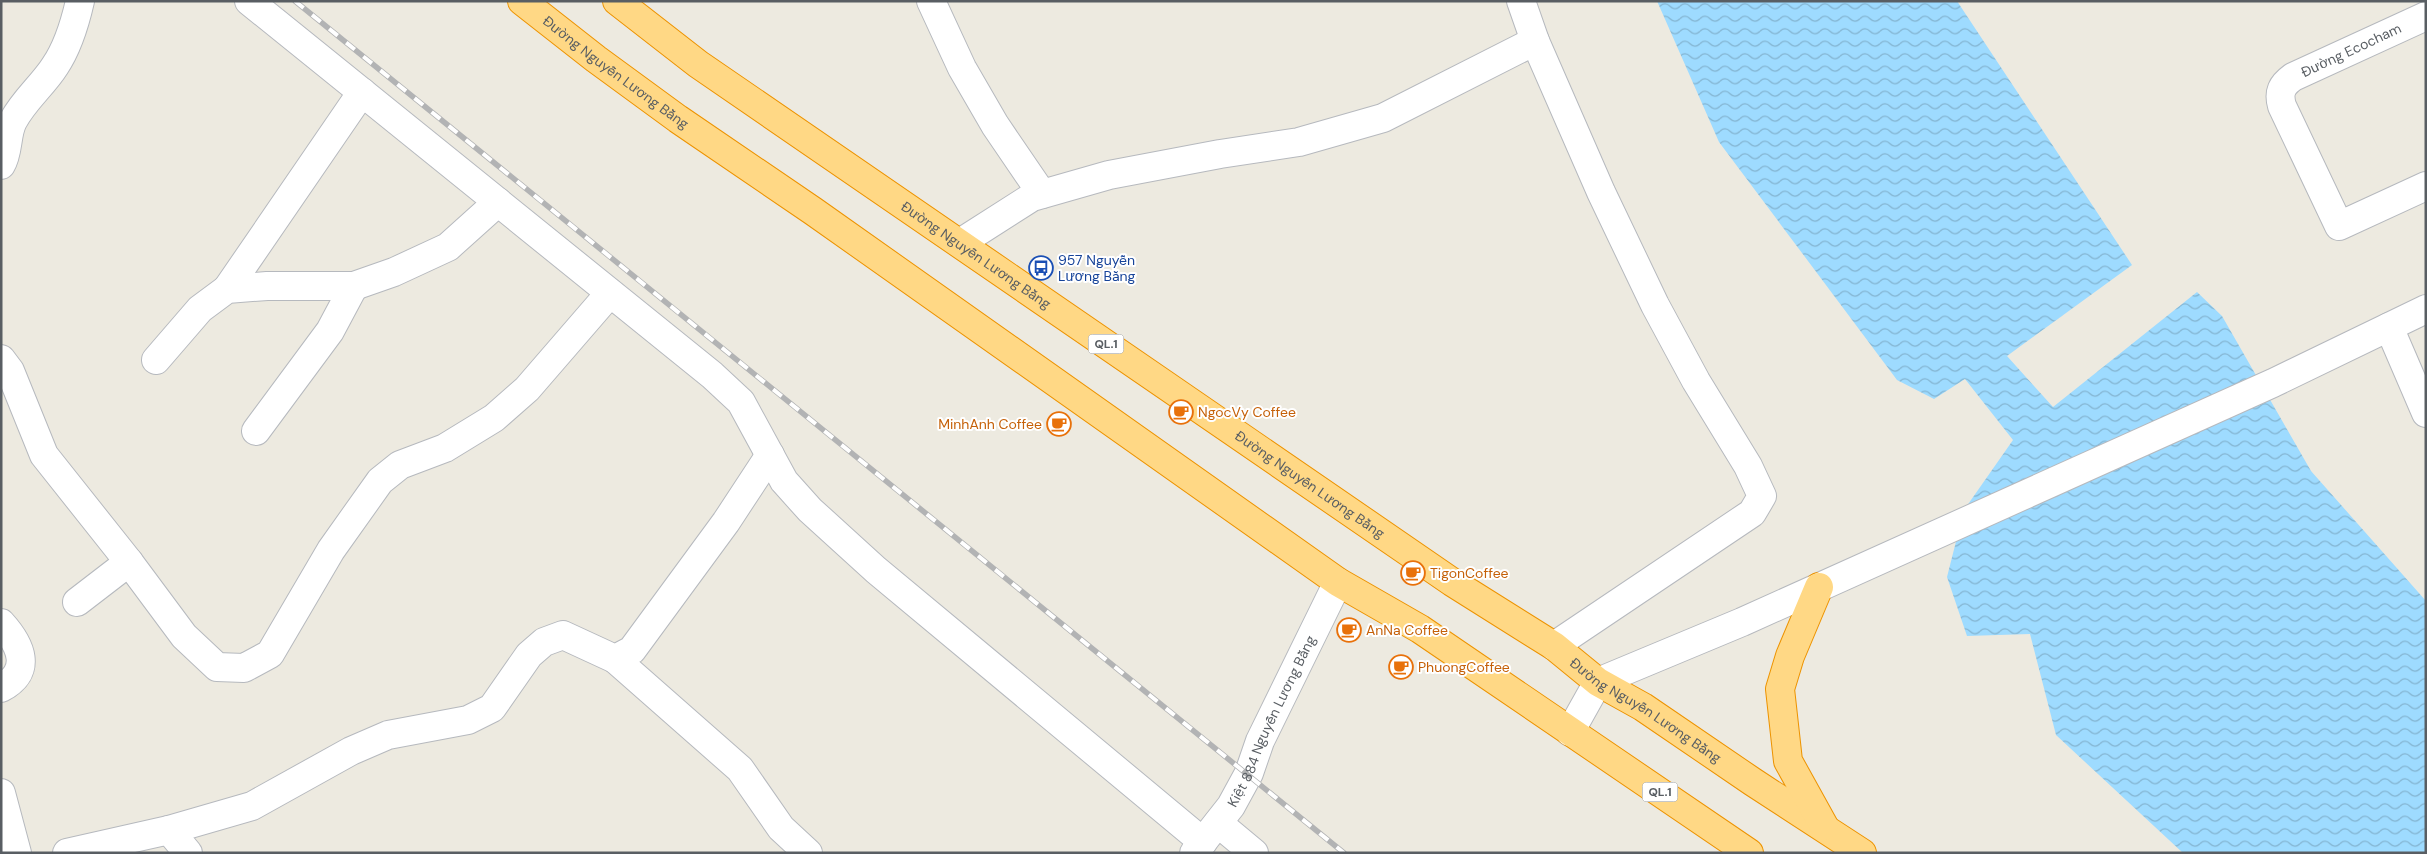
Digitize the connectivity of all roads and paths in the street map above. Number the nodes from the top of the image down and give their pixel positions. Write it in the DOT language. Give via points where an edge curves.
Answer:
graph roads {
  1 [pos="80,1"];
  2 [pos="249,1"];
  3 [pos="522,1"];
  4 [pos="617,1"];
  5 [pos="931,1"];
  6 [pos="1521,1"];
  7 [pos="2426,16"];
  8 [pos="1535,41"];
  9 [pos="362,92"];
  10 [pos="1,165"];
  11 [pos="2426,186"];
  12 [pos="1042,194"];
  13 [pos="498,202"];
  14 [pos="960,243"];
  15 [pos="354,286"];
  16 [pos="227,289"];
  17 [pos="610,293"];
  18 [pos="2426,309"];
  19 [pos="2389,327"];
  20 [pos="1,359"];
  21 [pos="156,360"];
  22 [pos="2426,413"];
  23 [pos="256,432"];
  24 [pos="770,455"];
  25 [pos="129,562"];
  26 [pos="1338,582"];
  27 [pos="1818,587"];
  28 [pos="77,602"];
  29 [pos="1,623"];
  30 [pos="1554,646"];
  31 [pos="615,659"];
  32 [pos="1598,682"];
  33 [pos="1,688"];
  34 [pos="1570,732"];
  35 [pos="1,793"];
  36 [pos="1826,829"];
  37 [pos="169,830"];
  38 [pos="1205,839"];
  39 [pos="17,853"];
  40 [pos="67,853"];
  41 [pos="188,853"];
  42 [pos="808,853"];
  43 [pos="1254,853"];
  44 [pos="1749,853"];
  45 [pos="1862,853"];
  1 -- 10 [label="street" via="74,27 56,65 12,122 6,157"];
  2 -- 9 [label="street"];
  3 -- 26 [label="highway, Đường Nguyễn Lương Bằng / QL.1" via="678,119"];
  4 -- 14 [label="highway, Đường Nguyễn Lương Bằng / QL.1" via="698,64"];
  5 -- 12 [label="street" via="962,68 995,125"];
  6 -- 8 [label="street"];
  7 -- 11 [label="street, Đường Ecocham" via="2293,77 2280,90 2282,106 2339,226"];
  8 -- 12 [label="street" via="1383,118 1300,142 1118,174"];
  8 -- 30 [label="street" via="1655,305 1762,496 1752,513"];
  9 -- 13 [label="street"];
  9 -- 16 [label="street"];
  12 -- 14 [label="street" via="1032,196"];
  13 -- 15 [label="street" via="448,247"];
  13 -- 17 [label="street"];
  14 -- 30 [label="highway, Đường Nguyễn Lương Bằng / QL.1" via="1452,582"];
  15 -- 16 [label="street"];
  15 -- 23 [label="street" via="330,331"];
  16 -- 21 [label="street" via="200,309"];
  17 -- 24 [label="street" via="741,402"];
  17 -- 25 [label="street" via="527,389 494,418 445,448 400,465 380,481 331,550 270,654 244,668 216,667 184,636"];
  18 -- 19 [label="street"];
  19 -- 22 [label="street"];
  19 -- 27 [label="street" via="2274,383"];
  20 -- 25 [label="street" via="10,372 44,455"];
  24 -- 31 [label="street" via="726,522 632,650"];
  24 -- 38 [label="street" via="784,481 810,510 876,570"];
  25 -- 28 [label="street"];
  26 -- 34 [label="highway, Đường Nguyễn Lương Bằng / QL.1" via="1420,629"];
  26 -- 38 [label="street, Kiệt 884 Nguyễn Lương Bằng" via="1260,740 1249,773 1231,806"];
  27 -- 32 [label="street"];
  27 -- 36 [label="highway" via="1780,690 1788,761"];
  29 -- 33 [label="street" via="20,649 22,663 13,682"];
  30 -- 32 [label="highway, Đường Nguyễn Lương Bằng / QL.1"];
  31 -- 37 [label="street" via="563,635 544,642 530,655 492,708 468,720 388,735 351,751 252,806"];
  31 -- 42 [label="street" via="740,769 781,828"];
  32 -- 34 [label="street"];
  32 -- 36 [label="highway, Đường Nguyễn Lương Bằng / QL.1" via="1643,707"];
  34 -- 44 [label="highway, Đường Nguyễn Lương Bằng / QL.1"];
  35 -- 39 [label="street"];
  36 -- 45 [label="highway, Đường Nguyễn Lương Bằng / QL.1"];
  37 -- 40 [label="street"];
  37 -- 41 [label="street"];
  38 -- 43 [label="street"];
}
